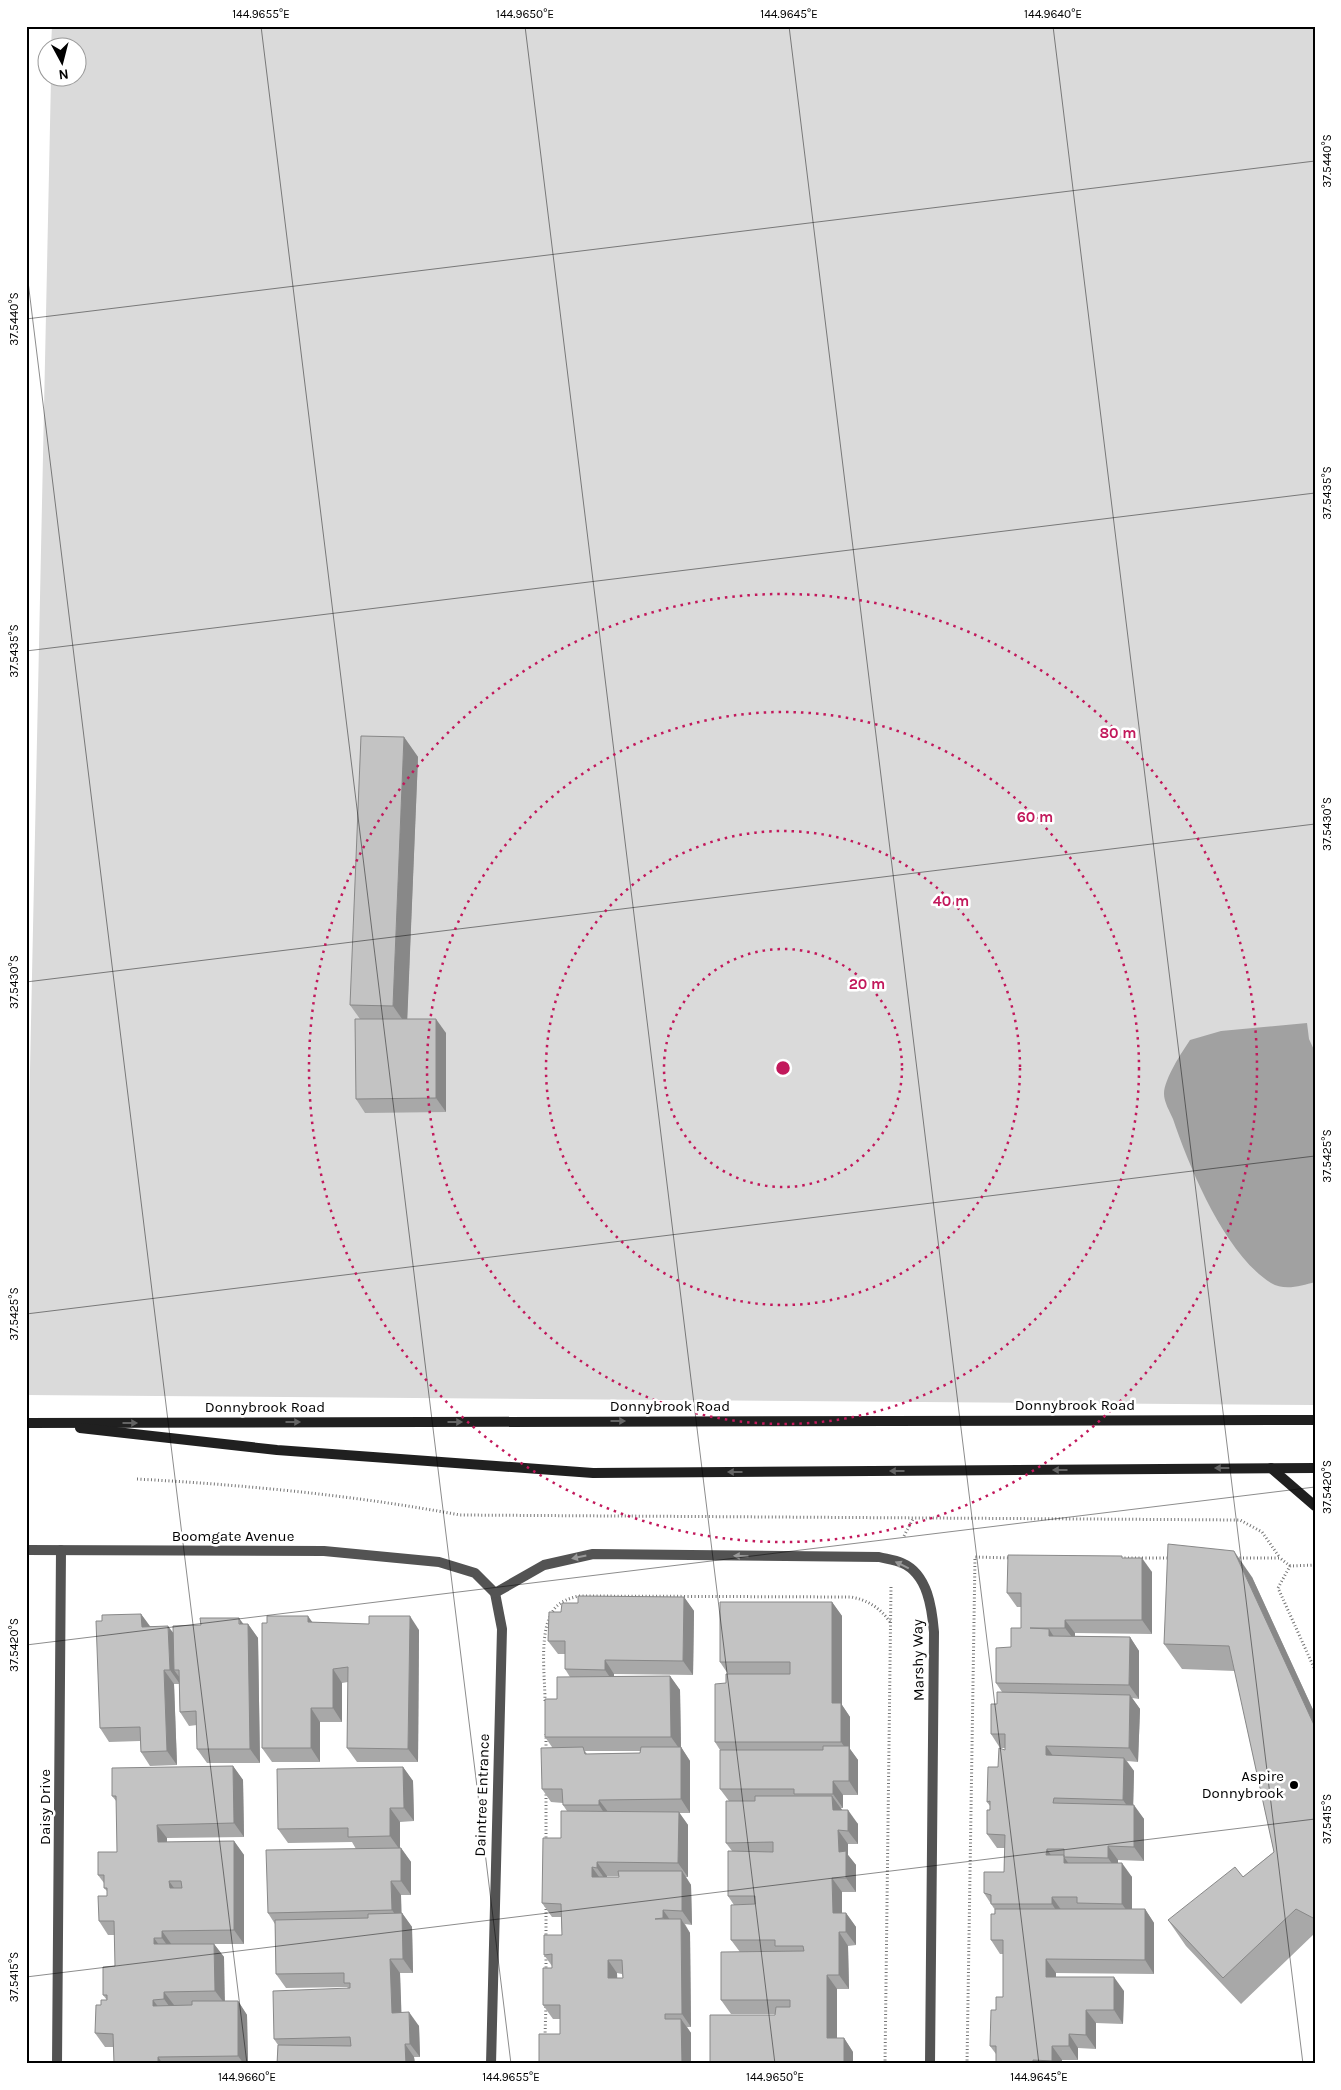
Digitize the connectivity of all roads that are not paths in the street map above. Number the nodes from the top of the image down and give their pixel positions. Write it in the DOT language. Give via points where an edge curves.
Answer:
graph roads {
  1 [pos="1315,1420"];
  2 [pos="28,1423"];
  3 [pos="1271,1468"];
  4 [pos="1315,1468"];
  5 [pos="1315,1506"];
  6 [pos="26,1550"];
  7 [pos="62,1550"];
  8 [pos="495,1593"];
  9 [pos="58,2064"];
  10 [pos="491,2064"];
  11 [pos="930,2064"];
  2 -- 1 [label="main road, Donnybrook Road, one-way"];
  3 -- 2 [label="main road, one-way" via="593,1473 277,1450"];
  3 -- 4 [label="main road"];
  3 -- 5 [label="main road"];
  6 -- 7 [label="street, Boomgate Avenue"];
  7 -- 8 [label="street, Boomgate Avenue" via="324,1551 439,1562 475,1572"];
  7 -- 9 [label="street, Daisy Drive"];
  8 -- 10 [label="street, Daintree Entrance" via="502,1629"];
  11 -- 8 [label="street, Marshy Way, one-way" via="934,1632 931,1602 918,1576 904,1564 879,1557 593,1554 544,1565"];
}
